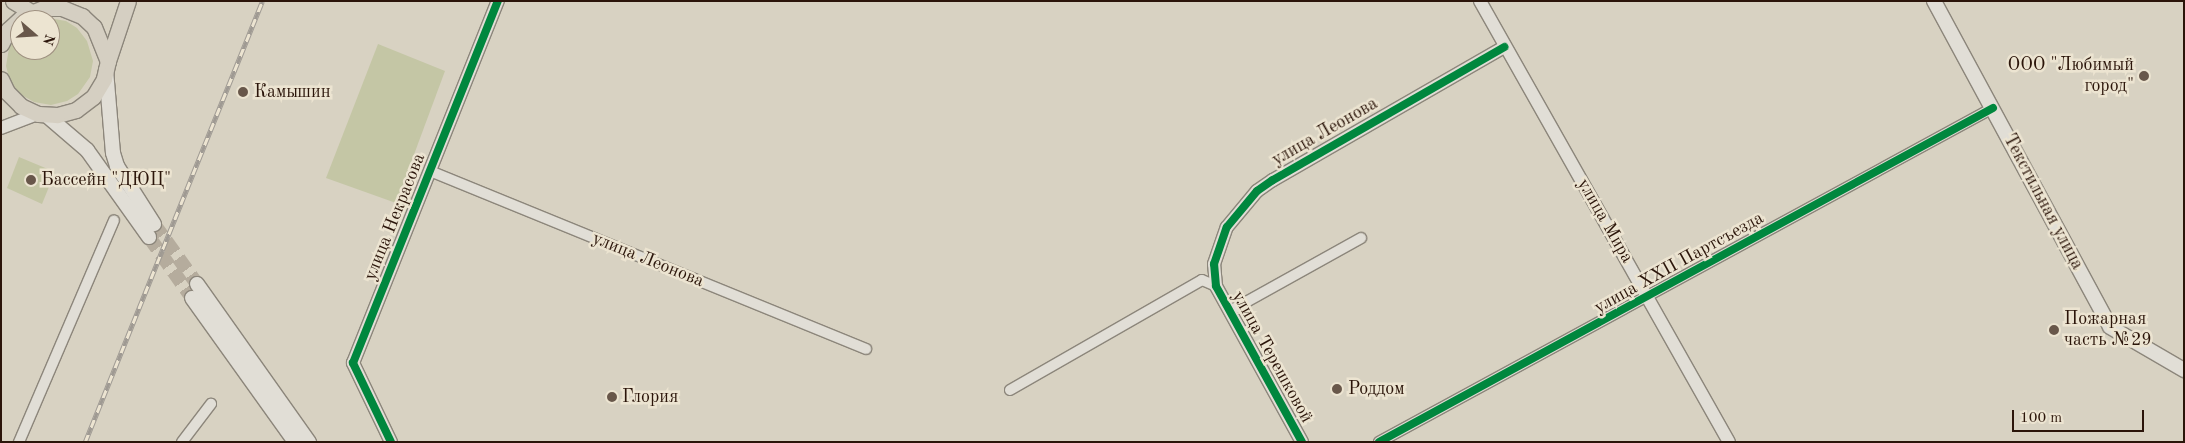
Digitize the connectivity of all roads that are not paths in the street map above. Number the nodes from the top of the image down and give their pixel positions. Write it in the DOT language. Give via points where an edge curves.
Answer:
graph roads {
  1 [pos="13,1"];
  2 [pos="82,1"];
  3 [pos="128,1"];
  4 [pos="498,1"];
  5 [pos="1480,1"];
  6 [pos="1934,1"];
  7 [pos="62,8"];
  8 [pos="28,10"];
  9 [pos="46,10"];
  10 [pos="10,29"];
  11 [pos="1,44"];
  12 [pos="1504,47"];
  13 [pos="107,65"];
  14 [pos="1,79"];
  15 [pos="1993,108"];
  16 [pos="42,115"];
  17 [pos="1,128"];
  18 [pos="430,171"];
  19 [pos="114,220"];
  20 [pos="154,224"];
  21 [pos="148,237"];
  22 [pos="1362,238"];
  23 [pos="197,284"];
  24 [pos="1216,286"];
  25 [pos="1649,297"];
  26 [pos="192,298"];
  27 [pos="1230,311"];
  28 [pos="866,349"];
  29 [pos="2184,370"];
  30 [pos="1010,390"];
  31 [pos="211,404"];
  32 [pos="19,442"];
  33 [pos="182,442"];
  34 [pos="294,442"];
  35 [pos="309,442"];
  36 [pos="392,442"];
  37 [pos="1302,442"];
  38 [pos="1379,442"];
  39 [pos="1728,442"];
  1 -- 8 [label="main road"];
  2 -- 7 [label="main road"];
  3 -- 13 [label="main road"];
  4 -- 18 [label="street, улица Некрасова"];
  5 -- 12 [label="street, улица Мира"];
  6 -- 15 [label="main road, Текстильная улица"];
  7 -- 9 [label="main road"];
  7 -- 13 [label="main road" via="82,16 94,27"];
  10 -- 11 [label="main road"];
  12 -- 24 [label="street, улица Леонова" via="1293,167 1257,191 1226,227 1214,264"];
  12 -- 25 [label="street, улица Мира"];
  13 -- 16 [label="main road" via="97,91 83,106 69,113"];
  13 -- 20 [label="main road" via="111,138 117,166"];
  14 -- 16 [label="main road" via="13,99"];
  15 -- 25 [label="street, улица XXII Партсъезда"];
  15 -- 29 [label="main road, Текстильная улица" via="2110,327"];
  16 -- 17 [label="street" via="13,121"];
  16 -- 21 [label="main road" via="87,150"];
  18 -- 28 [label="street, улица Леонова"];
  18 -- 36 [label="street, улица Некрасова" via="353,364"];
  19 -- 32 [label="street"];
  22 -- 27 [label="street"];
  23 -- 35 [label="main road"];
  24 -- 27 [label="street, улица Терешковой"];
  24 -- 30 [label="street" via="1202,280"];
  25 -- 38 [label="street, улица XXII Партсъезда"];
  25 -- 39 [label="street, улица Мира"];
  26 -- 34 [label="main road"];
  27 -- 37 [label="street, улица Терешковой"];
  31 -- 33 [label="street"];
}
